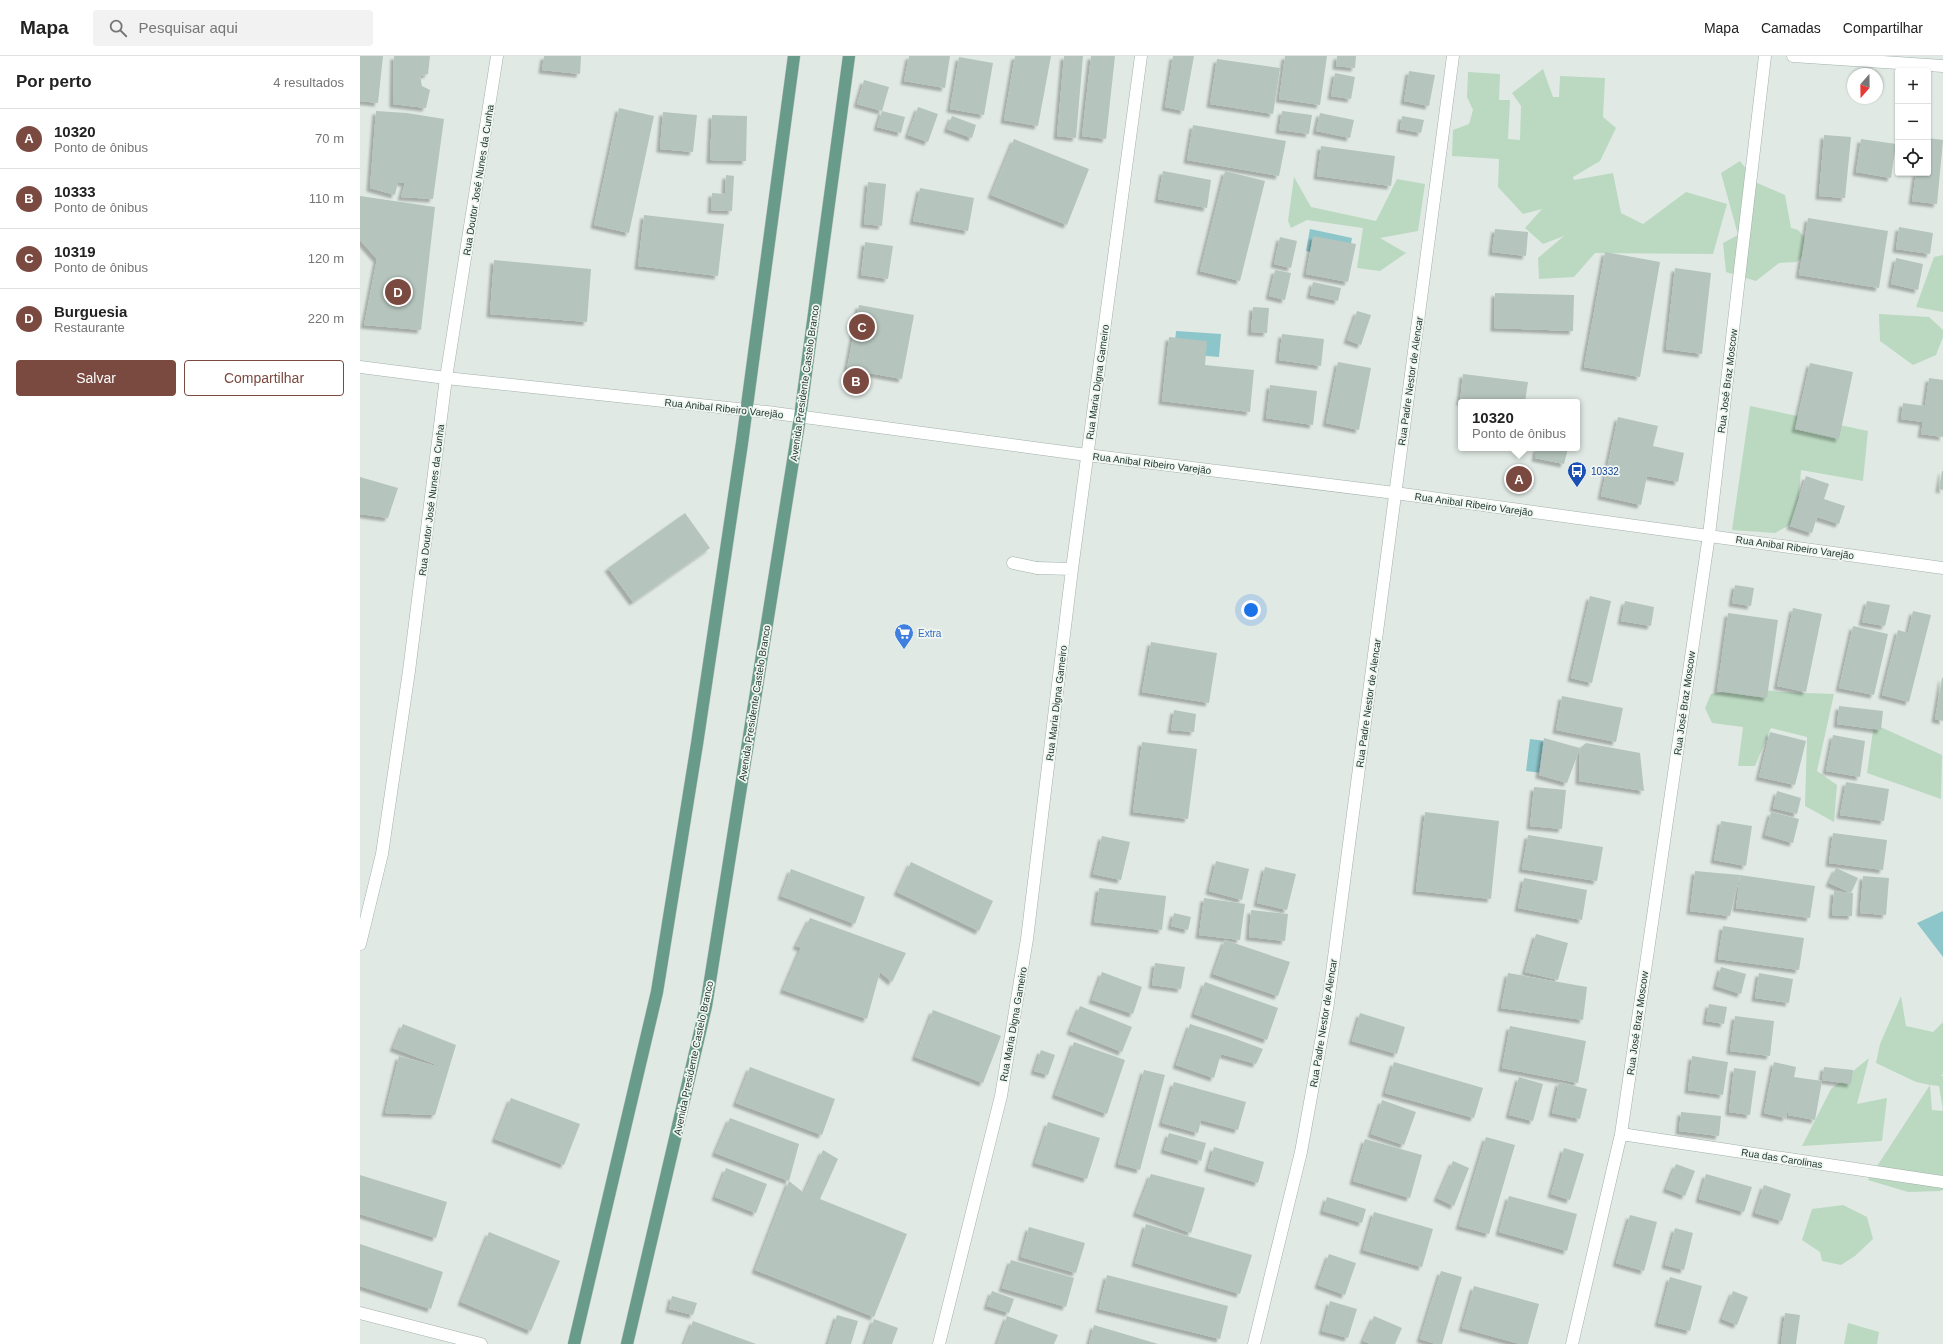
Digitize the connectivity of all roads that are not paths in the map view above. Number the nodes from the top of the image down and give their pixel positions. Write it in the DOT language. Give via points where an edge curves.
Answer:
graph roads {
  1 [pos="497,56"];
  2 [pos="794,56"];
  3 [pos="849,56"];
  4 [pos="1142,56"];
  5 [pos="1453,56"];
  6 [pos="1765,56"];
  7 [pos="1793,56"];
  8 [pos="1943,66"];
  9 [pos="360,367"];
  10 [pos="446,378"];
  11 [pos="746,410"];
  12 [pos="800,417"];
  13 [pos="1087,455"];
  14 [pos="1395,493"];
  15 [pos="1709,535"];
  16 [pos="1013,563"];
  17 [pos="1943,568"];
  18 [pos="1072,569"];
  19 [pos="360,944"];
  20 [pos="1621,1134"];
  21 [pos="1943,1182"];
  22 [pos="360,1312"];
  23 [pos="481,1344"];
  24 [pos="574,1344"];
  25 [pos="627,1344"];
  26 [pos="939,1344"];
  27 [pos="1254,1344"];
  28 [pos="1572,1344"];
  1 -- 10 [label="street, Rua Doutor José Nunes da Cunha"];
  2 -- 11 [label="main road"];
  3 -- 12 [label="main road, Avenida Presidente Castelo Branco"];
  4 -- 13 [label="street, Rua Maria Digna Gameiro"];
  5 -- 14 [label="street, Rua Padre Nestor de Alencar"];
  6 -- 15 [label="street, Rua José Braz Moscow"];
  7 -- 8 [label="street"];
  9 -- 10 [label="street, Rua Anibal Ribeiro Varejão"];
  10 -- 11 [label="street, Rua Anibal Ribeiro Varejão"];
  10 -- 19 [label="street, Rua Doutor José Nunes da Cunha" via="407,686 382,854"];
  11 -- 12 [label="street, Rua Anibal Ribeiro Varejão"];
  11 -- 24 [label="main road" via="698,736 656,992"];
  12 -- 13 [label="street, Rua Anibal Ribeiro Varejão"];
  12 -- 25 [label="main road, Avenida Presidente Castelo Branco" via="706,1006"];
  13 -- 14 [label="street, Rua Anibal Ribeiro Varejão"];
  13 -- 18 [label="street, Rua Maria Digna Gameiro"];
  14 -- 15 [label="street, Rua Anibal Ribeiro Varejão"];
  14 -- 27 [label="street, Rua Padre Nestor de Alencar" via="1328,1003 1301,1152"];
  15 -- 17 [label="street, Rua Anibal Ribeiro Varejão"];
  15 -- 20 [label="street, Rua José Braz Moscow"];
  16 -- 18 [label="street" via="1037,568"];
  18 -- 26 [label="street, Rua Maria Digna Gameiro" via="1027,938 1002,1088"];
  20 -- 21 [label="street, Rua das Carolinas"];
  20 -- 28 [label="street, Rua José Braz Moscow"];
  22 -- 23 [label="street"];
}
